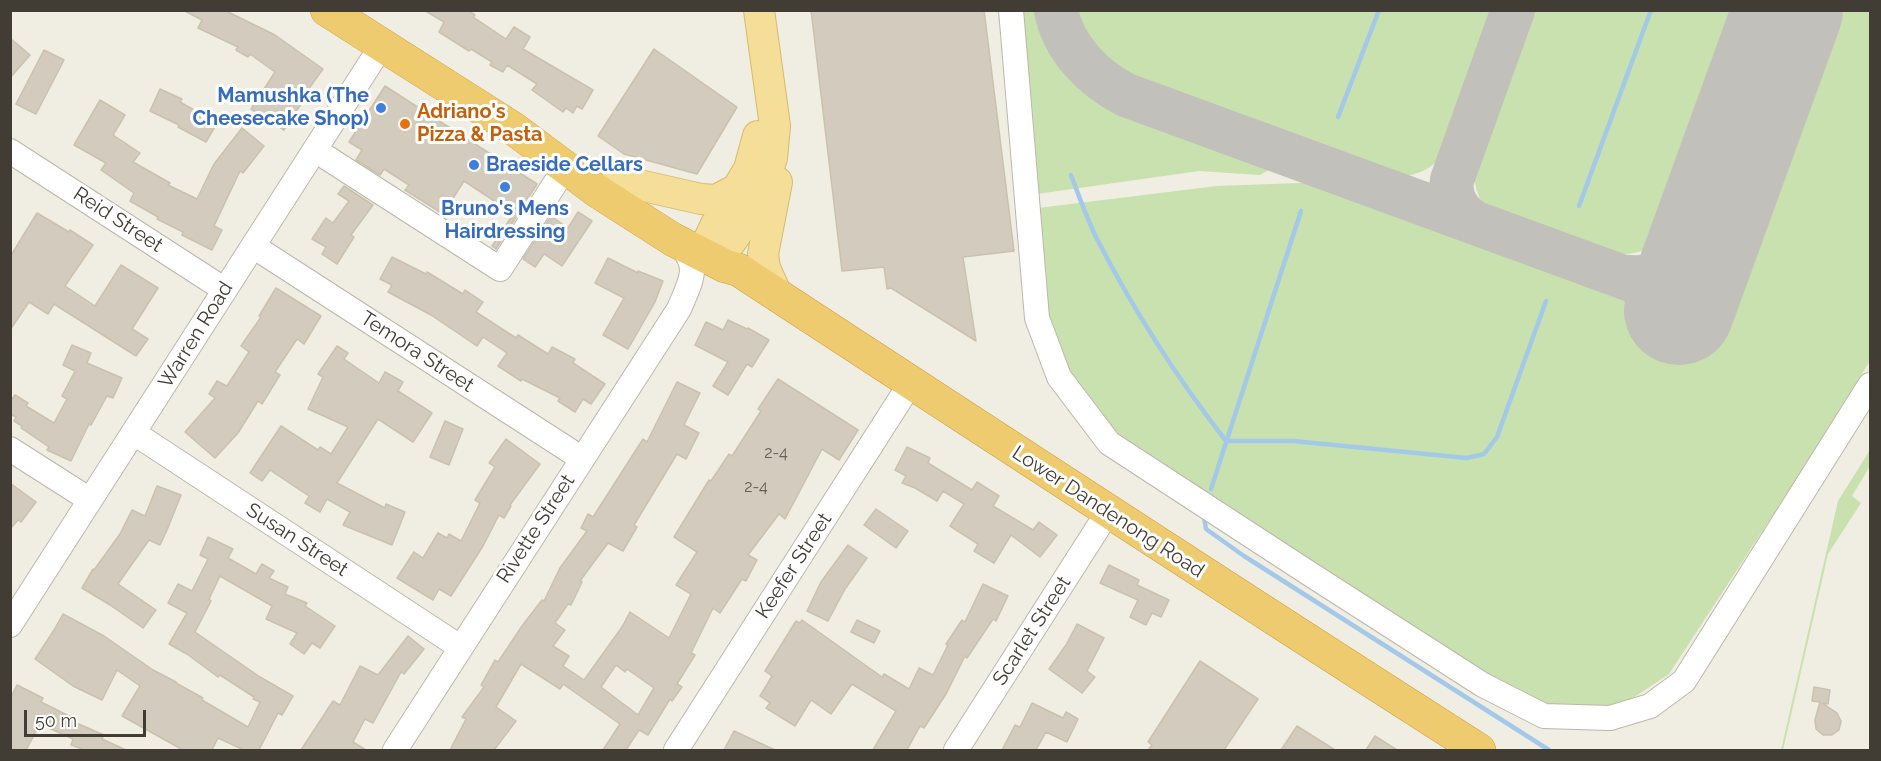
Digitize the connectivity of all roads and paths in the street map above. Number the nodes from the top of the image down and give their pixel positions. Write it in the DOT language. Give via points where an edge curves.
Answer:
graph roads {
  1 [pos="327,10"];
  2 [pos="759,10"];
  3 [pos="1011,10"];
  4 [pos="382,45"];
  5 [pos="766,68"];
  6 [pos="514,129"];
  7 [pos="775,131"];
  8 [pos="315,150"];
  9 [pos="10,151"];
  10 [pos="565,168"];
  11 [pos="617,180"];
  12 [pos="737,189"];
  13 [pos="672,239"];
  14 [pos="253,246"];
  15 [pos="718,255"];
  16 [pos="225,290"];
  17 [pos="777,295"];
  18 [pos="678,309"];
  19 [pos="912,381"];
  20 [pos="1870,385"];
  21 [pos="134,433"];
  22 [pos="10,449"];
  23 [pos="581,458"];
  24 [pos="90,500"];
  25 [pos="1108,512"];
  26 [pos="10,625"];
  27 [pos="460,647"];
  28 [pos="395,750"];
  29 [pos="676,750"];
  30 [pos="956,750"];
  31 [pos="1479,750"];
  1 -- 4 [label="highway, Lower Dandenong Road"];
  2 -- 5 [label="main road"];
  3 -- 20 [label="street" via="1037,318 1059,377 1109,443 1483,684 1544,716 1610,718 1650,706 1684,681"];
  4 -- 6 [label="highway, Lower Dandenong Road"];
  4 -- 8 [label="street, Warren Road"];
  5 -- 7 [label="main road"];
  5 -- 12 [label="main road" via="754,153"];
  6 -- 10 [label="highway, Lower Dandenong Road"];
  6 -- 11 [label="highway, Lower Dandenong Road"];
  7 -- 15 [label="main road" via="764,188"];
  7 -- 17 [label="main road" via="778,180 762,254"];
  8 -- 10 [label="street" via="500,269"];
  8 -- 14 [label="street, Warren Road"];
  9 -- 16 [label="street, Reid Street"];
  10 -- 13 [label="highway, Lower Dandenong Road"];
  11 -- 12 [label="main road" via="716,200"];
  11 -- 15 [label="highway, Lower Dandenong Road" via="678,218"];
  12 -- 15 [label="main road" via="716,224"];
  13 -- 15 [label="highway, Lower Dandenong Road"];
  13 -- 18 [label="street, Rivette Street" via="692,262 692,276"];
  14 -- 16 [label="street, Warren Road"];
  14 -- 23 [label="street, Temora Street"];
  15 -- 17 [label="highway, Lower Dandenong Road"];
  15 -- 18 [label="street, Rivette Street" via="708,281"];
  16 -- 21 [label="street, Warren Road"];
  17 -- 19 [label="highway, Lower Dandenong Road"];
  18 -- 23 [label="street, Rivette Street"];
  19 -- 25 [label="highway, Lower Dandenong Road"];
  19 -- 29 [label="street, Keefer Street"];
  21 -- 24 [label="street, Warren Road"];
  21 -- 27 [label="street, Susan Street"];
  22 -- 24 [label="street"];
  23 -- 27 [label="street, Rivette Street"];
  24 -- 26 [label="street, Warren Road"];
  25 -- 30 [label="street, Scarlet Street"];
  25 -- 31 [label="highway, Lower Dandenong Road"];
  27 -- 28 [label="street, Rivette Street"];
}
